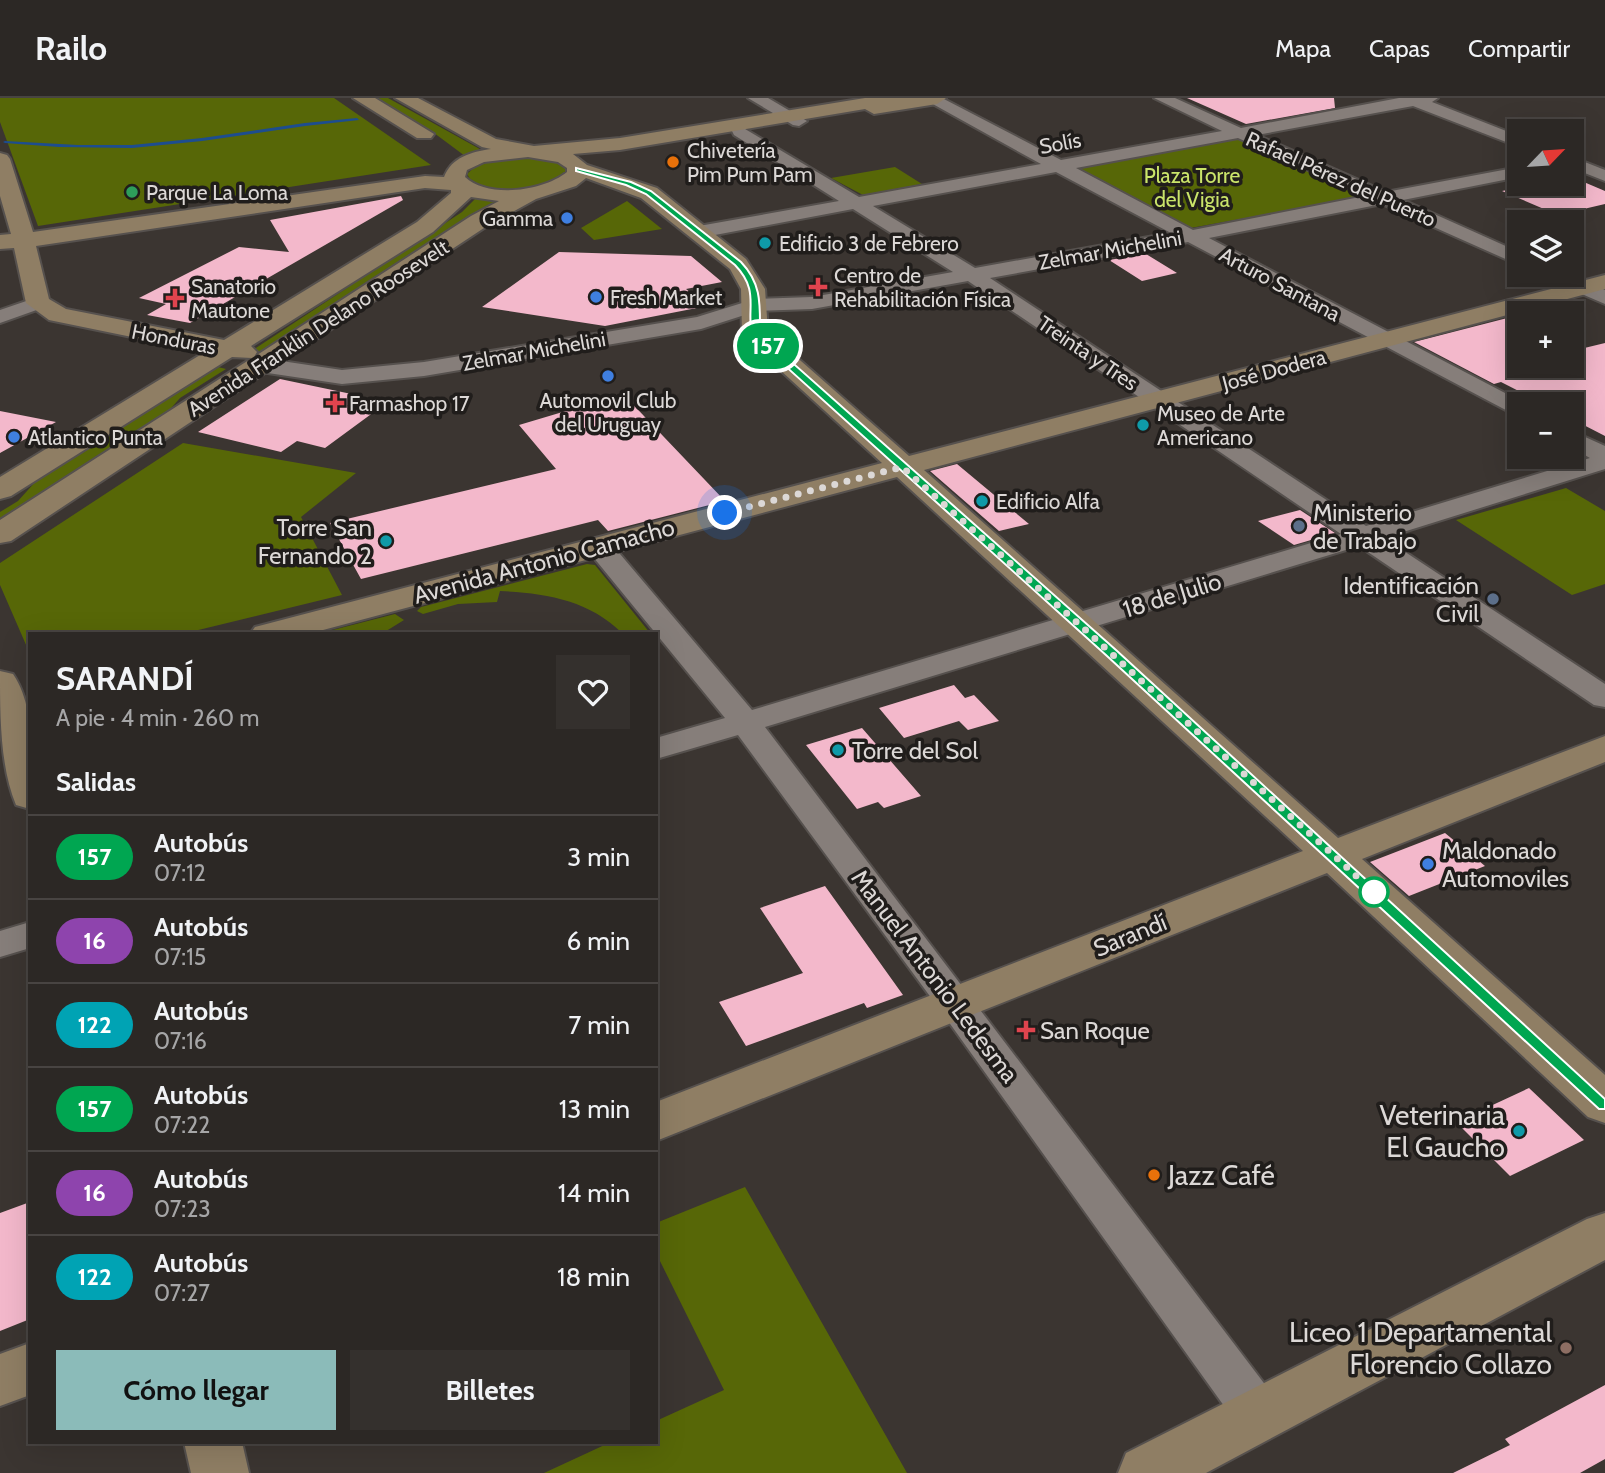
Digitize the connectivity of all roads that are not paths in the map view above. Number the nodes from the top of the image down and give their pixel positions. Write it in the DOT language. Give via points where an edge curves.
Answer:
graph roads {
  1 [pos="362,98"];
  2 [pos="404,98"];
  3 [pos="756,98"];
  4 [pos="899,98"];
  5 [pos="933,98"];
  6 [pos="1162,98"];
  7 [pos="1417,99"];
  8 [pos="795,118"];
  9 [pos="740,131"];
  10 [pos="1240,133"];
  11 [pos="1507,137"];
  12 [pos="530,152"];
  13 [pos="1605,156"];
  14 [pos="0,159"];
  15 [pos="1584,160"];
  16 [pos="1059,166"];
  17 [pos="578,167"];
  18 [pos="1584,167"];
  19 [pos="1507,174"];
  20 [pos="1605,176"];
  21 [pos="458,177"];
  22 [pos="531,193"];
  23 [pos="1385,199"];
  24 [pos="858,204"];
  25 [pos="699,232"];
  26 [pos="1190,236"];
  27 [pos="23,238"];
  28 [pos="0,242"];
  29 [pos="1507,254"];
  30 [pos="972,275"];
  31 [pos="1598,289"];
  32 [pos="38,303"];
  33 [pos="0,317"];
  34 [pos="755,320"];
  35 [pos="1387,340"];
  36 [pos="225,353"];
  37 [pos="266,362"];
  38 [pos="1159,400"];
  39 [pos="1507,404"];
  40 [pos="1584,446"];
  41 [pos="1605,459"];
  42 [pos="902,467"];
  43 [pos="4,493"];
  44 [pos="0,534"];
  45 [pos="1364,537"];
  46 [pos="598,547"];
  47 [pos="1079,624"];
  48 [pos="275,632"];
  49 [pos="9,696"];
  50 [pos="1605,698"];
  51 [pos="745,722"];
  52 [pos="658,748"];
  53 [pos="1605,748"];
  54 [pos="28,786"];
  55 [pos="1332,854"];
  56 [pos="28,936"];
  57 [pos="0,944"];
  58 [pos="957,1004"];
  59 [pos="1605,1104"];
  60 [pos="658,1121"];
  61 [pos="1605,1235"];
  62 [pos="28,1370"];
  63 [pos="0,1381"];
  64 [pos="1259,1415"];
  65 [pos="213,1444"];
  66 [pos="220,1473"];
  67 [pos="1147,1473"];
  1 -- 21 [label="street" via="446,147"];
  2 -- 12 [label="street" via="488,143"];
  3 -- 8 [label="street"];
  4 -- 8 [label="street"];
  5 -- 8 [label="street"];
  5 -- 16 [label="street, Arturo Santana"];
  6 -- 10 [label="street, Rafael Pérez del Puerto"];
  7 -- 10 [label="street, Solís"];
  7 -- 11 [label="street"];
  8 -- 9 [label="street"];
  8 -- 12 [label="street" via="620,144"];
  9 -- 17 [label="street" via="598,155"];
  9 -- 24 [label="street, Treinta y Tres"];
  10 -- 16 [label="street, Solís"];
  10 -- 23 [label="street, Rafael Pérez del Puerto"];
  12 -- 17 [label="street" via="564,157"];
  12 -- 21 [label="street" via="487,156"];
  13 -- 15 [label="street"];
  14 -- 27 [label="street"];
  16 -- 24 [label="street, Solís"];
  16 -- 26 [label="street, Arturo Santana"];
  17 -- 22 [label="street" via="574,179 565,184"];
  17 -- 25 [label="street" via="641,188"];
  18 -- 20 [label="street"];
  19 -- 23 [label="street, Zelmar Michelini"];
  21 -- 22 [label="street" via="492,194"];
  21 -- 27 [label="street"];
  21 -- 36 [label="street, Avenida Franklin Delano Roosevelt" via="462,195 425,227"];
  22 -- 37 [label="street, Avenida Franklin Delano Roosevelt" via="479,221"];
  23 -- 26 [label="street, Zelmar Michelini"];
  23 -- 29 [label="street, Rafael Pérez del Puerto"];
  24 -- 25 [label="street, Solís"];
  24 -- 30 [label="street, Treinta y Tres"];
  25 -- 34 [label="street" via="748,274 756,293"];
  26 -- 30 [label="street, Zelmar Michelini"];
  26 -- 35 [label="street, Arturo Santana"];
  27 -- 28 [label="street"];
  27 -- 32 [label="street"];
  30 -- 34 [label="street, Zelmar Michelini" via="812,303"];
  30 -- 38 [label="street, Treinta y Tres"];
  31 -- 35 [label="street, José Dodera"];
  32 -- 33 [label="street"];
  32 -- 36 [label="street, Honduras" via="58,314 127,334"];
  34 -- 37 [label="street, Zelmar Michelini" via="701,323 449,366 342,377"];
  34 -- 42 [label="street"];
  35 -- 38 [label="street, José Dodera"];
  35 -- 39 [label="street, Arturo Santana"];
  36 -- 37 [label="street, Honduras"];
  36 -- 43 [label="street, Avenida Franklin Delano Roosevelt"];
  37 -- 44 [label="street, Avenida Franklin Delano Roosevelt"];
  38 -- 42 [label="street, José Dodera"];
  38 -- 45 [label="street, Treinta y Tres"];
  40 -- 41 [label="street"];
  41 -- 45 [label="street, 18 de Julio"];
  42 -- 46 [label="street, Avenida Antonio Camacho"];
  42 -- 47 [label="street"];
  45 -- 47 [label="street, 18 de Julio"];
  45 -- 50 [label="street, Treinta y Tres"];
  46 -- 48 [label="street, Avenida Antonio Camacho"];
  46 -- 51 [label="street, Manuel Antonio Ledesma"];
  47 -- 51 [label="street, 18 de Julio"];
  47 -- 55 [label="street"];
  49 -- 54 [label="street"];
  51 -- 52 [label="street, 18 de Julio"];
  51 -- 58 [label="street, Manuel Antonio Ledesma"];
  53 -- 55 [label="street, Sarandí"];
  55 -- 58 [label="street, Sarandí"];
  55 -- 59 [label="street"];
  56 -- 57 [label="street"];
  58 -- 60 [label="street, Sarandí"];
  58 -- 64 [label="street, Manuel Antonio Ledesma"];
  61 -- 64 [label="street"];
  62 -- 63 [label="street"];
  64 -- 67 [label="street"];
  65 -- 66 [label="street"];
}
